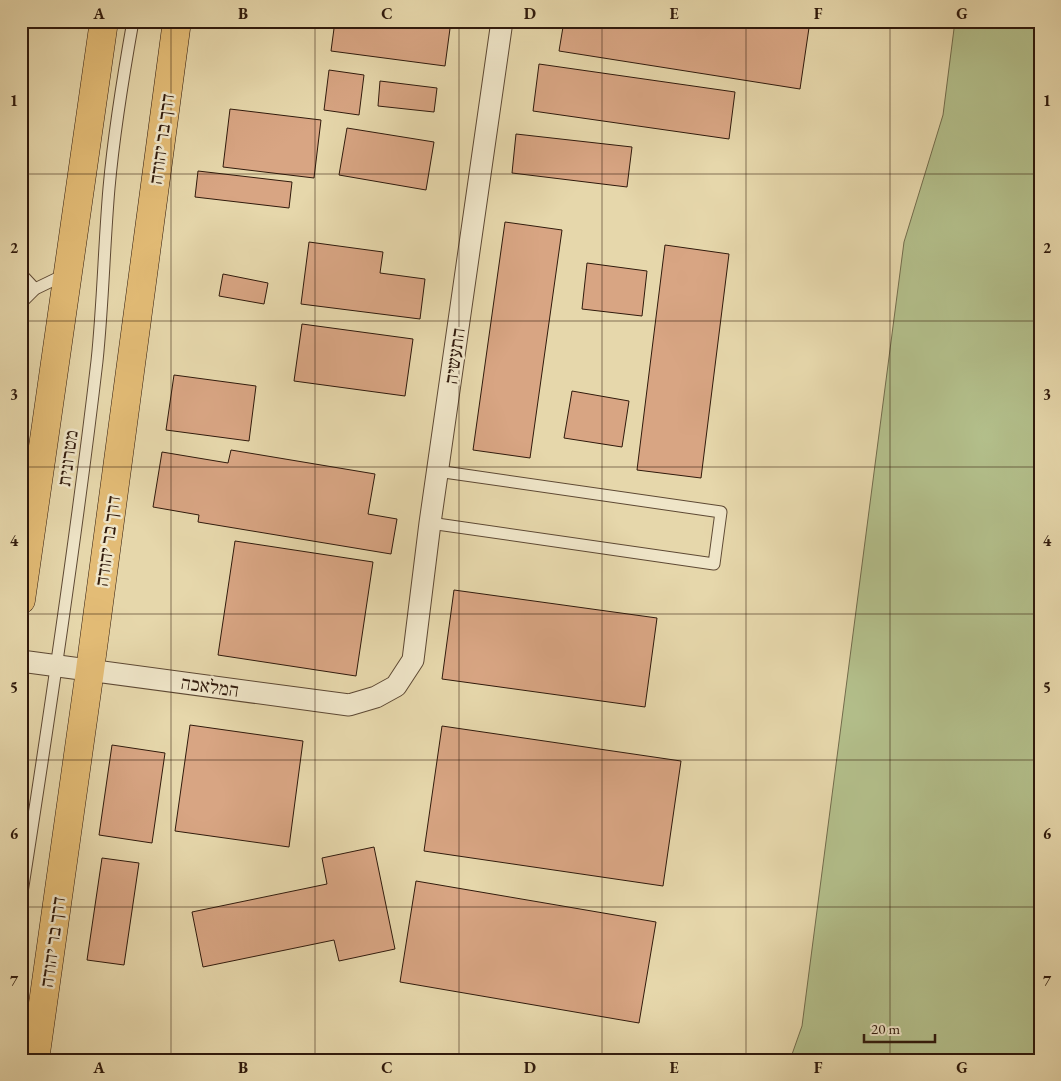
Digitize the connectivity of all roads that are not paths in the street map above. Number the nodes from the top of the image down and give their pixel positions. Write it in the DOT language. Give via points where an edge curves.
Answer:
graph roads {
  1 [pos="104,21"];
  2 [pos="133,21"];
  3 [pos="177,21"];
  4 [pos="502,21"];
  5 [pos="21,274"];
  6 [pos="68,274"];
  7 [pos="35,289"];
  8 [pos="21,303"];
  9 [pos="437,471"];
  10 [pos="430,524"];
  11 [pos="21,600"];
  12 [pos="21,660"];
  13 [pos="57,665"];
  14 [pos="90,670"];
  15 [pos="396,686"];
  16 [pos="21,898"];
  17 [pos="35,1060"];
  1 -- 6 [label="main road"];
  2 -- 13 [label="lane, מטרונית" via="116,122 97,358"];
  3 -- 14 [label="main road, דרך בר יהודה"];
  4 -- 9 [label="street, התעשיה"];
  5 -- 7 [label="lane"];
  6 -- 7 [label="lane"];
  6 -- 11 [label="main road"];
  7 -- 8 [label="lane"];
  9 -- 10 [label="street, התעשיה"];
  9 -- 10 [label="lane" via="721,512 714,564"];
  10 -- 15 [label="street, התעשיה" via="413,660"];
  12 -- 13 [label="street, המלאכה"];
  13 -- 14 [label="street, המלאכה"];
  13 -- 16 [label="lane, מטרונית"];
  14 -- 15 [label="street, המלאכה" via="349,705 376,697"];
  14 -- 17 [label="main road, דרך בר יהודה"];
}
